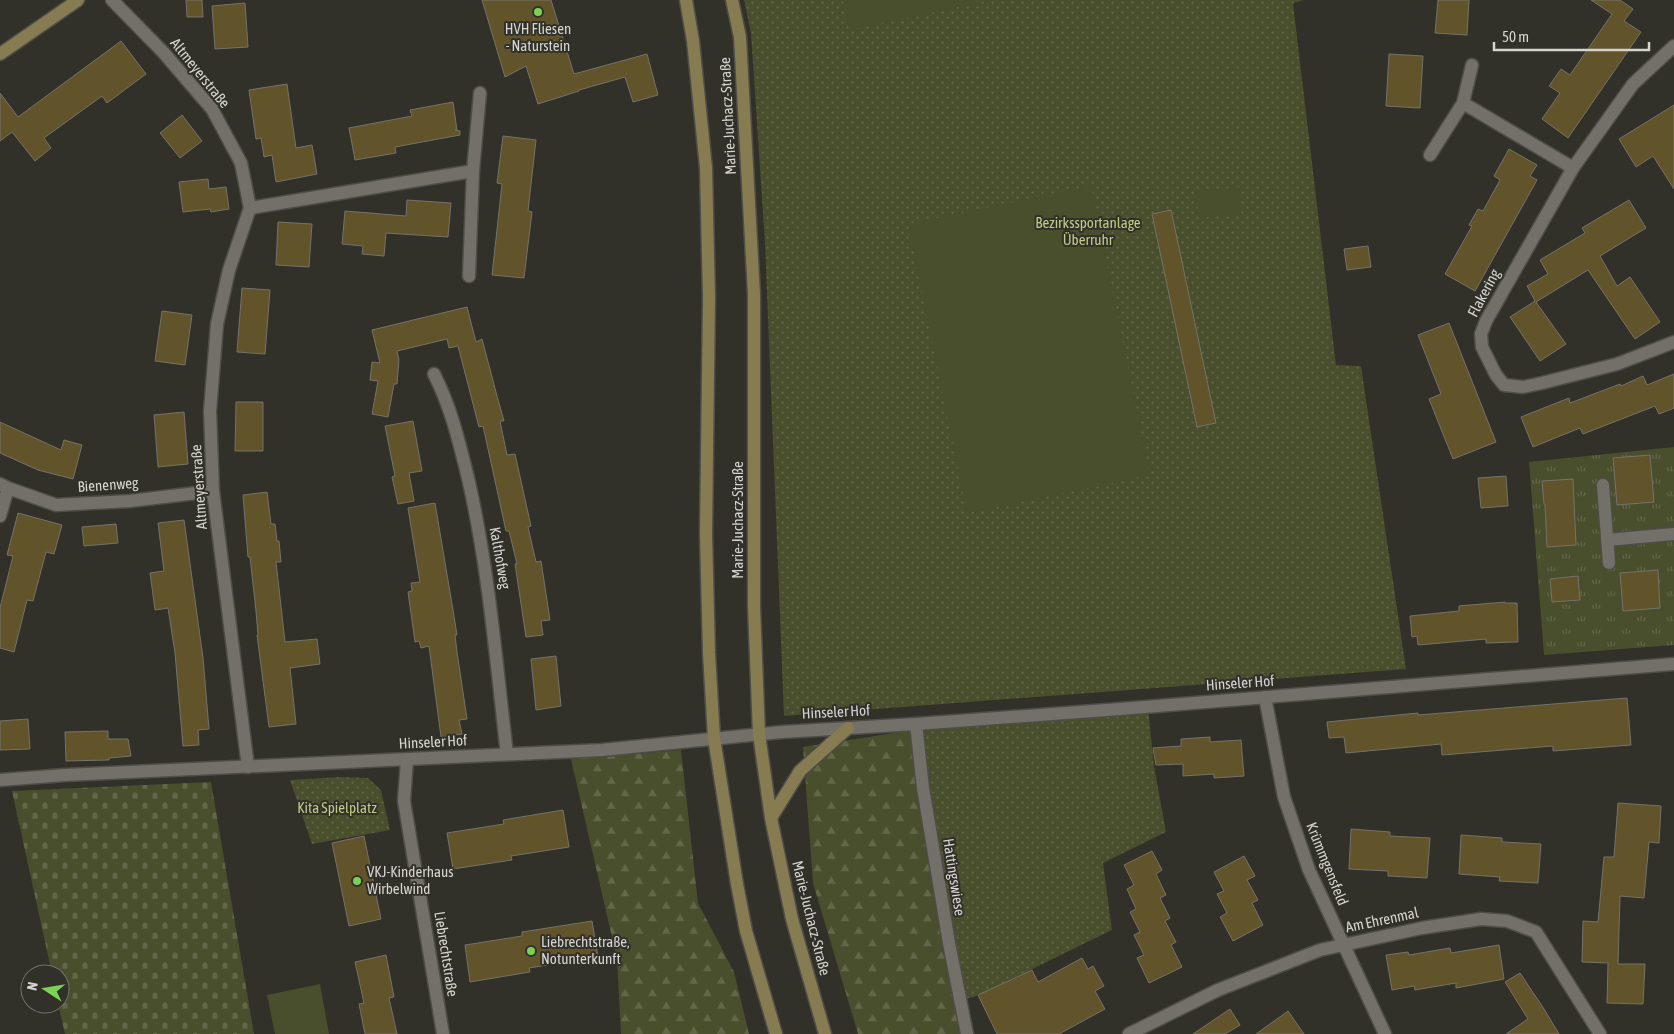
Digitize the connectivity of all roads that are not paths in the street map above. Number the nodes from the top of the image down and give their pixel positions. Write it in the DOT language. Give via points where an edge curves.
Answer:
graph roads {
  1 [pos="78,0"];
  2 [pos="112,0"];
  3 [pos="686,0"];
  4 [pos="732,0"];
  5 [pos="1674,46"];
  6 [pos="0,54"];
  7 [pos="1472,65"];
  8 [pos="480,93"];
  9 [pos="1463,103"];
  10 [pos="1430,155"];
  11 [pos="1573,168"];
  12 [pos="473,171"];
  13 [pos="250,208"];
  14 [pos="469,276"];
  15 [pos="1674,342"];
  16 [pos="434,374"];
  17 [pos="1603,485"];
  18 [pos="4,486"];
  19 [pos="213,491"];
  20 [pos="0,516"];
  21 [pos="1674,534"];
  22 [pos="1608,540"];
  23 [pos="1609,563"];
  24 [pos="1674,664"];
  25 [pos="1265,697"];
  26 [pos="916,724"];
  27 [pos="848,728"];
  28 [pos="759,734"];
  29 [pos="714,738"];
  30 [pos="507,754"];
  31 [pos="407,760"];
  32 [pos="248,768"];
  33 [pos="0,780"];
  34 [pos="771,818"];
  35 [pos="1344,944"];
  36 [pos="443,1034"];
  37 [pos="776,1034"];
  38 [pos="825,1034"];
  39 [pos="966,1034"];
  40 [pos="1129,1034"];
  41 [pos="1385,1034"];
  42 [pos="1600,1034"];
  1 -- 6 [label="main road"];
  2 -- 13 [label="street, Altmeyerstraße" via="212,109 241,163"];
  3 -- 29 [label="main road, Marie-Juchacz-Straße" via="706,168 709,297 706,534"];
  4 -- 28 [label="main road, Marie-Juchacz-Straße" via="740,38 754,295 754,607"];
  5 -- 11 [label="street, Flakering" via="1633,84"];
  7 -- 9 [label="street"];
  8 -- 12 [label="street"];
  9 -- 10 [label="street"];
  9 -- 11 [label="street"];
  11 -- 15 [label="street, Flakering" via="1481,334 1482,347 1496,376 1504,385 1523,387 1617,364"];
  12 -- 13 [label="street"];
  12 -- 14 [label="street"];
  13 -- 19 [label="street, Altmeyerstraße" via="229,270 217,324 210,411"];
  16 -- 30 [label="street, Kalthofweg" via="459,439 474,508 490,600"];
  17 -- 22 [label="street"];
  18 -- 19 [label="street, Bienenweg" via="56,505 130,501"];
  18 -- 20 [label="street, Bienenweg"];
  19 -- 32 [label="street, Altmeyerstraße"];
  21 -- 22 [label="street"];
  22 -- 23 [label="street"];
  24 -- 25 [label="street, Hinseler Hof"];
  25 -- 26 [label="street, Hinseler Hof"];
  25 -- 35 [label="street, Krümmgensfeld" via="1284,797 1309,870"];
  26 -- 27 [label="street, Hinseler Hof"];
  26 -- 39 [label="street, Hattingswiese" via="923,788"];
  27 -- 28 [label="street, Hinseler Hof"];
  27 -- 34 [label="main road" via="800,771"];
  28 -- 29 [label="street, Hinseler Hof"];
  28 -- 34 [label="main road, Marie-Juchacz-Straße"];
  29 -- 30 [label="street, Hinseler Hof" via="602,750"];
  29 -- 37 [label="main road, Marie-Juchacz-Straße" via="746,931"];
  30 -- 31 [label="street, Hinseler Hof"];
  31 -- 32 [label="street, Hinseler Hof"];
  31 -- 36 [label="street, Liebrechtstraße" via="404,800"];
  32 -- 33 [label="street, Hinseler Hof"];
  34 -- 38 [label="main road, Marie-Juchacz-Straße" via="792,919"];
  35 -- 40 [label="street, Am Ehrenmal" via="1320,950 1218,990"];
  35 -- 41 [label="street, Krümmgensfeld"];
  35 -- 42 [label="street, Am Ehrenmal" via="1480,919 1507,921 1536,932"];
}
